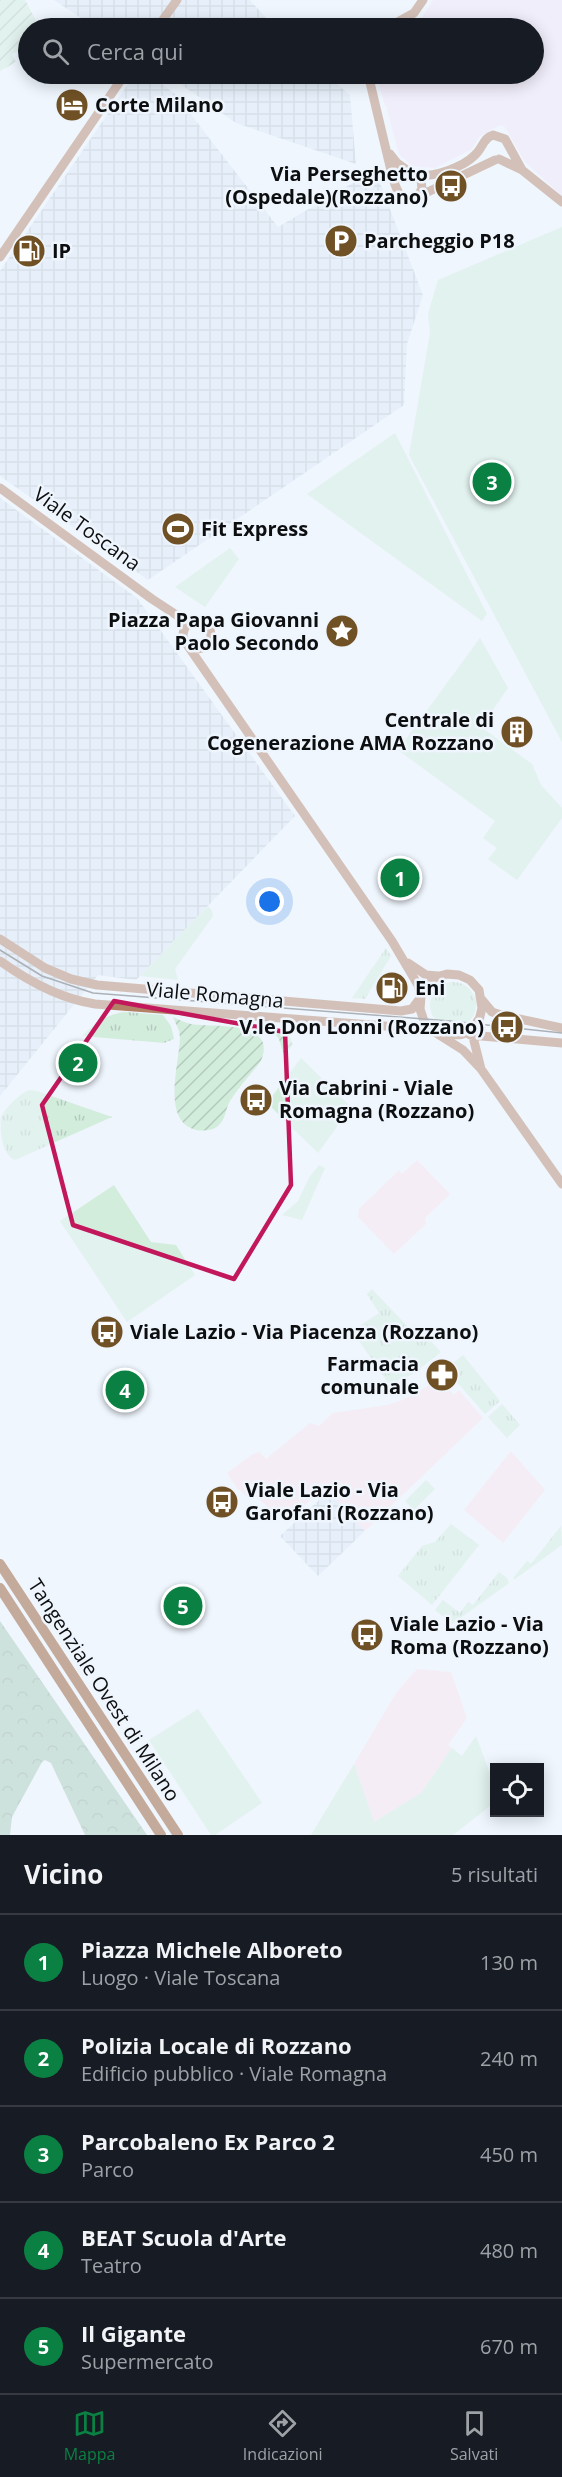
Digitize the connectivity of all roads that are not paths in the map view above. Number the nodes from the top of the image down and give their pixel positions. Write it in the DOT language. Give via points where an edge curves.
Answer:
graph roads {
  1 [pos="177,0"];
  2 [pos="423,0"];
  3 [pos="164,18"];
  4 [pos="405,18"];
  5 [pos="118,84"];
  6 [pos="371,84"];
  7 [pos="482,146"];
  8 [pos="508,147"];
  9 [pos="388,153"];
  10 [pos="497,160"];
  11 [pos="522,170"];
  12 [pos="414,174"];
  13 [pos="396,187"];
  14 [pos="417,197"];
  15 [pos="562,202"];
  16 [pos="9,244"];
  17 [pos="0,250"];
  18 [pos="0,257"];
  19 [pos="0,489"];
  20 [pos="152,599"];
  21 [pos="194,621"];
  22 [pos="182,635"];
  23 [pos="207,645"];
  24 [pos="188,646"];
  25 [pos="201,665"];
  26 [pos="0,939"];
  27 [pos="404,959"];
  28 [pos="0,962"];
  29 [pos="441,975"];
  30 [pos="421,997"];
  31 [pos="482,999"];
  32 [pos="480,1017"];
  33 [pos="562,1028"];
  34 [pos="437,1033"];
  35 [pos="475,1035"];
  36 [pos="456,1036"];
  37 [pos="494,1036"];
  38 [pos="562,1043"];
  39 [pos="481,1069"];
  40 [pos="562,1184"];
  41 [pos="0,1564"];
  42 [pos="0,1588"];
  43 [pos="161,1835"];
  44 [pos="178,1835"];
  1 -- 3 [label="street"];
  2 -- 4 [label="street"];
  5 -- 16 [label="street"];
  6 -- 9 [label="street"];
  7 -- 8 [label="street" via="488,137 497,135 505,139"];
  7 -- 10 [label="street" via="486,156"];
  7 -- 12 [label="street" via="473,157 453,167 430,176"];
  8 -- 10 [label="street"];
  8 -- 11 [label="street"];
  9 -- 12 [label="street"];
  9 -- 13 [label="street"];
  10 -- 11 [label="street"];
  10 -- 14 [label="street"];
  11 -- 15 [label="street"];
  12 -- 13 [label="street" via="402,175"];
  12 -- 14 [label="street" via="423,187"];
  13 -- 14 [label="street" via="404,198"];
  16 -- 17 [label="street"];
  16 -- 18 [label="street"];
  19 -- 20 [label="street, Viale Toscana"];
  20 -- 21 [label="street, Viale Toscana" via="181,618"];
  20 -- 22 [label="street, Viale Toscana" via="176,622"];
  21 -- 22 [label="street" via="185,626"];
  21 -- 23 [label="street" via="209,628 211,637"];
  22 -- 24 [label="street"];
  23 -- 24 [label="street" via="197,649"];
  23 -- 25 [label="street"];
  24 -- 25 [label="street"];
  25 -- 27 [label="street"];
  26 -- 30 [label="street, Viale Romagna" via="59,975 112,987 401,1011 412,1009"];
  27 -- 29 [label="street" via="426,975"];
  27 -- 30 [label="street"];
  28 -- 34 [label="street, Viale Romagna" via="41,986 85,1002"];
  29 -- 30 [label="street" via="428,984"];
  29 -- 31 [label="street" via="468,978"];
  30 -- 34 [label="street" via="423,1018"];
  31 -- 32 [label="street"];
  31 -- 33 [label="street" via="492,1012"];
  32 -- 35 [label="street"];
  32 -- 36 [label="street" via="471,1030"];
  34 -- 36 [label="street"];
  34 -- 39 [label="street" via="457,1045"];
  35 -- 36 [label="street"];
  35 -- 37 [label="street"];
  35 -- 39 [label="street"];
  37 -- 38 [label="street"];
  37 -- 39 [label="street" via="479,1053"];
  39 -- 40 [label="street"];
  41 -- 44 [label="highway, Tangenziale Ovest di Milano"];
  42 -- 43 [label="highway, Tangenziale Ovest di Milano"];
}
